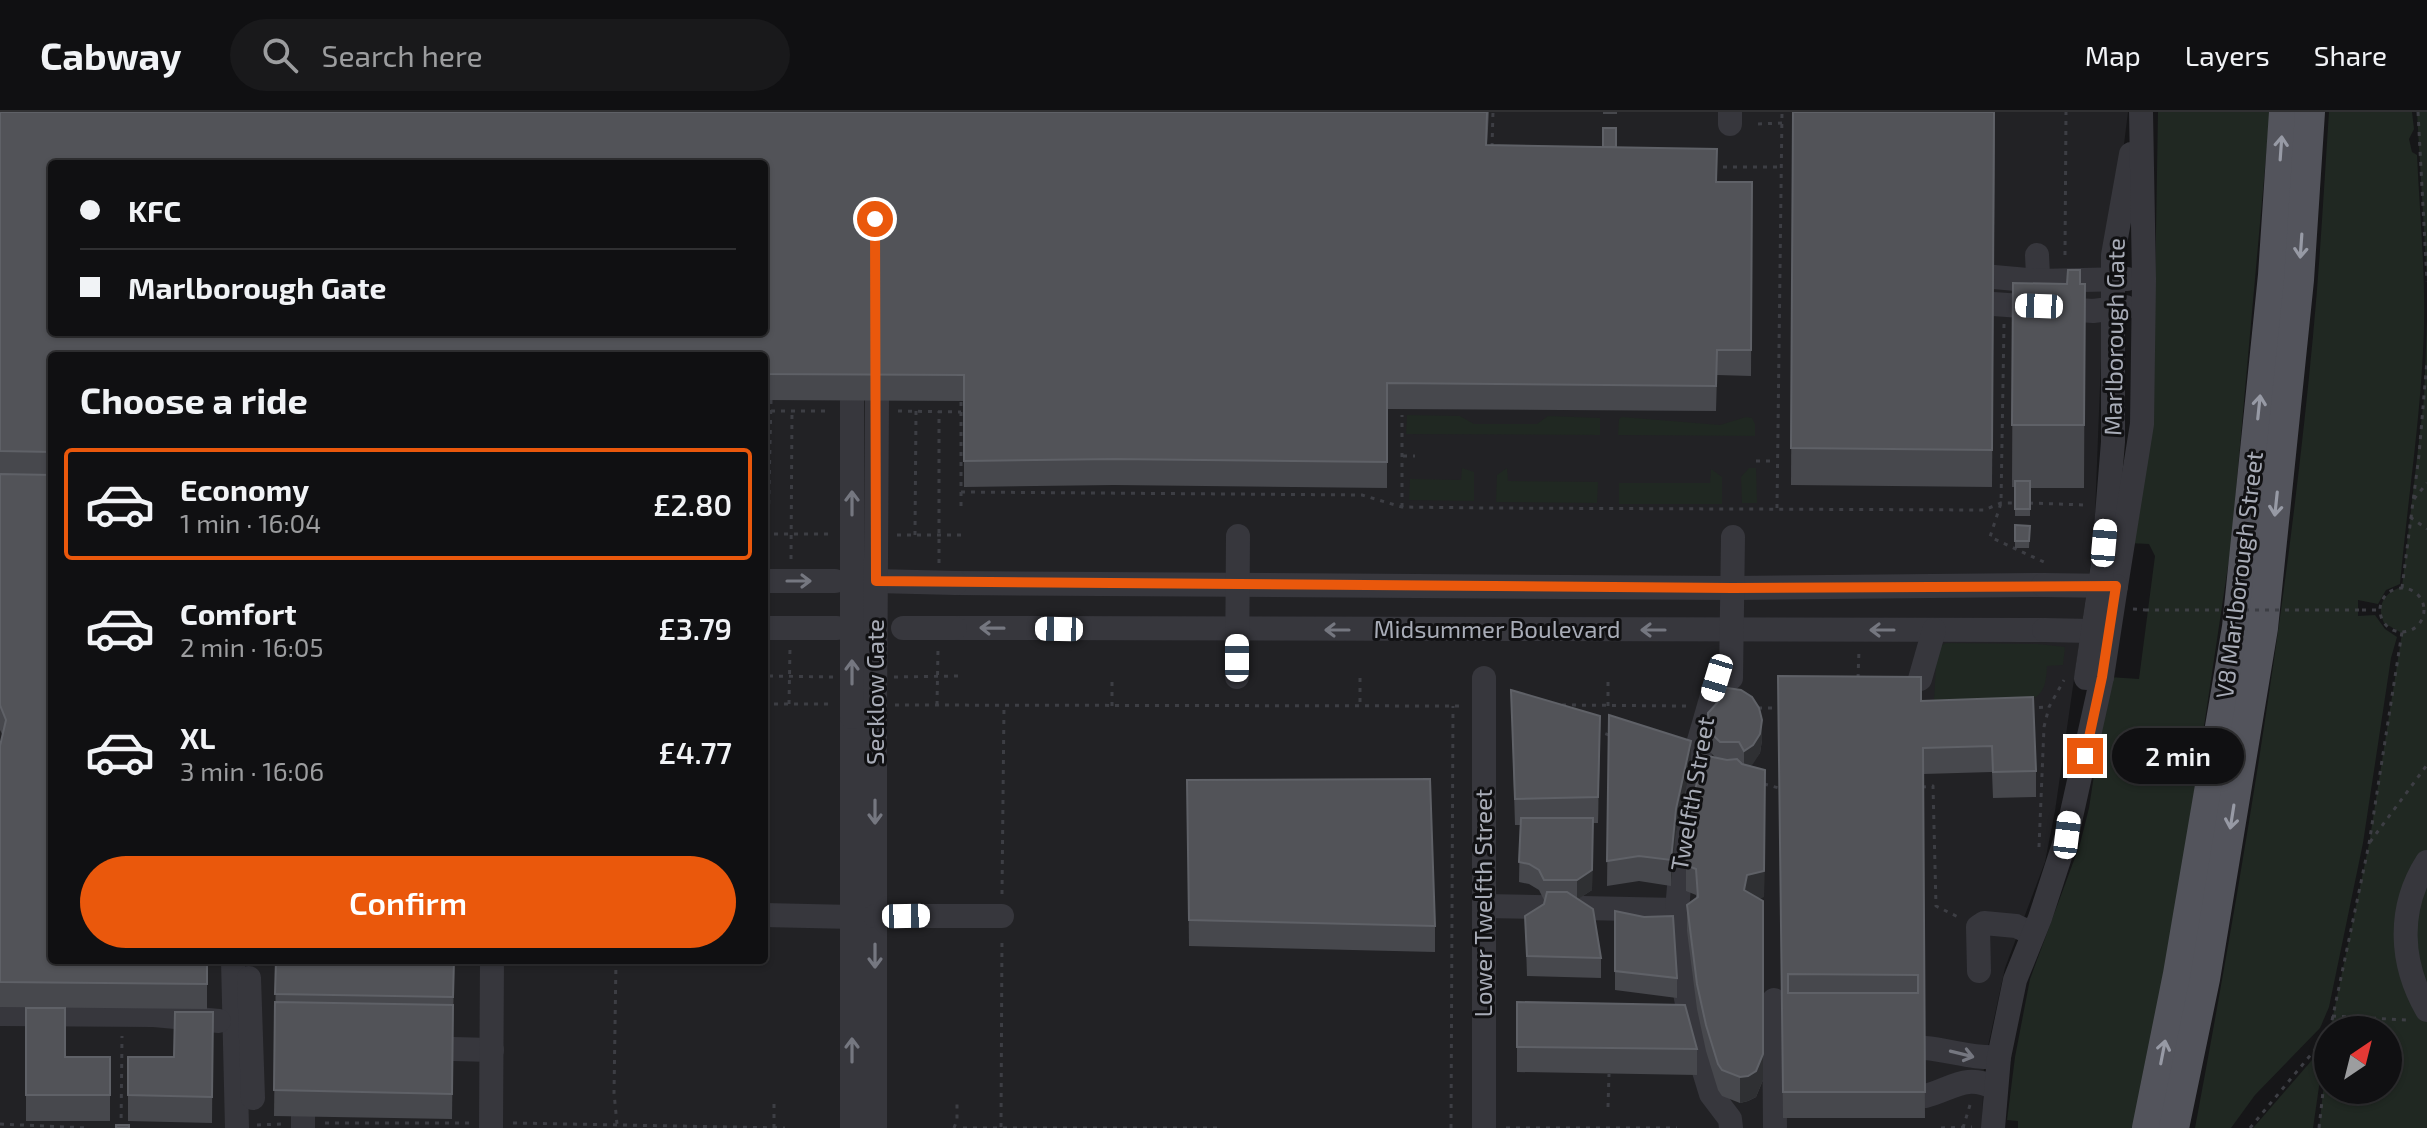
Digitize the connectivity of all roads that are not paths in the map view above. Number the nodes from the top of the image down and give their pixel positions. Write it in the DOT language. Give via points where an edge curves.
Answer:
graph roads {
  1 [pos="2140,112"];
  2 [pos="2284,112"];
  3 [pos="2310,112"];
  4 [pos="2037,255"];
  5 [pos="1994,277"];
  6 [pos="2129,279"];
  7 [pos="2038,281"];
  8 [pos="1999,304"];
  9 [pos="2039,306"];
  10 [pos="2113,310"];
  11 [pos="864,370"];
  12 [pos="1238,536"];
  13 [pos="1733,537"];
  14 [pos="2109,562"];
  15 [pos="768,581"];
  16 [pos="864,581"];
  17 [pos="1237,584"];
  18 [pos="1732,588"];
  19 [pos="768,628"];
  20 [pos="864,628"];
  21 [pos="1237,629"];
  22 [pos="1731,630"];
  23 [pos="1934,630"];
  24 [pos="2091,631"];
  25 [pos="2085,676"];
  26 [pos="1237,677"];
  27 [pos="1484,678"];
  28 [pos="1920,679"];
  29 [pos="2427,862"];
  30 [pos="1484,906"];
  31 [pos="1677,910"];
  32 [pos="768,915"];
  33 [pos="864,916"];
  34 [pos="1002,916"];
  35 [pos="2033,934"];
  36 [pos="233,964"];
  37 [pos="249,964"];
  38 [pos="492,964"];
  39 [pos="1979,971"];
  40 [pos="1774,1000"];
  41 [pos="0,1014"];
  42 [pos="2420,1015"];
  43 [pos="219,1021"];
  44 [pos="1925,1048"];
  45 [pos="453,1049"];
  46 [pos="492,1050"];
  47 [pos="1999,1057"];
  48 [pos="1995,1088"];
  49 [pos="1925,1096"];
  50 [pos="1727,1119"];
  51 [pos="248,1127"];
  52 [pos="491,1128"];
  53 [pos="852,1128"];
  54 [pos="875,1128"];
  55 [pos="1484,1128"];
  56 [pos="1775,1128"];
  57 [pos="1993,1128"];
  58 [pos="2147,1128"];
  59 [pos="2174,1128"];
  1 -- 6 [label="street, Marlborough Gate" via="2142,168"];
  1 -- 6 [label="street, Marlborough Gate" via="2113,255"];
  58 -- 2 [label="main road, V8 Marlborough Street, one-way" via="2237,627"];
  3 -- 59 [label="main road, V8 Marlborough Street, one-way" via="2299,280 2263,628 2205,979"];
  4 -- 7 [label="street"];
  5 -- 7 [label="street"];
  6 -- 7 [label="street"];
  6 -- 10 [label="street, Marlborough Gate"];
  6 -- 14 [label="street, Marlborough Gate" via="2143,354 2142,424"];
  7 -- 9 [label="street"];
  8 -- 9 [label="street"];
  9 -- 10 [label="street"];
  10 -- 14 [label="street, Marlborough Gate"];
  11 -- 16 [label="street, bridge"];
  12 -- 17 [label="street"];
  13 -- 18 [label="street"];
  14 -- 18 [label="street, Midsummer Boulevard, bridge" via="2044,574"];
  14 -- 24 [label="street, Marlborough Gate, bridge"];
  14 -- 25 [label="street, Marlborough Gate, bridge"];
  15 -- 16 [label="street, Midsummer Boulevard, one-way, bridge"];
  16 -- 17 [label="street, Midsummer Boulevard, bridge" via="947,575"];
  16 -- 20 [label="street, Secklow Gate, bridge"];
  17 -- 18 [label="street, Midsummer Boulevard"];
  17 -- 21 [label="street"];
  18 -- 22 [label="street"];
  19 -- 20 [label="street, bridge"];
  21 -- 20 [label="street, Midsummer Boulevard, one-way, bridge" via="946,636"];
  20 -- 33 [label="street, Secklow Gate, bridge"];
  22 -- 21 [label="street, Midsummer Boulevard, one-way"];
  21 -- 26 [label="street"];
  23 -- 22 [label="street, Midsummer Boulevard, one-way"];
  22 -- 31 [label="street, Twelfth Street" via="1731,678 1717,678 1698,744 1701,763 1683,840"];
  23 -- 24 [label="street, Midsummer Boulevard, bridge"];
  23 -- 28 [label="street"];
  24 -- 25 [label="street, Marlborough Gate, bridge"];
  25 -- 35 [label="street, Marlborough Gate" via="2067,835"];
  27 -- 30 [label="street, Lower Twelfth Street"];
  29 -- 42 [label="street" via="2411,893 2405,938"];
  30 -- 31 [label="street"];
  30 -- 55 [label="street, Lower Twelfth Street"];
  31 -- 50 [label="street, Twelfth Street" via="1692,1032 1711,1094"];
  32 -- 33 [label="street"];
  33 -- 34 [label="street"];
  53 -- 33 [label="street, Secklow Gate, one-way"];
  33 -- 54 [label="street, Secklow Gate, one-way"];
  35 -- 39 [label="street" via="2016,926 1978,927"];
  35 -- 47 [label="street, Marlborough Gate" via="2015,980"];
  36 -- 51 [label="street"];
  37 -- 51 [label="street"];
  38 -- 46 [label="street"];
  40 -- 56 [label="street"];
  41 -- 43 [label="street"];
  44 -- 47 [label="street, one-way"];
  45 -- 46 [label="street"];
  46 -- 52 [label="street"];
  47 -- 48 [label="street, Marlborough Gate"];
  48 -- 49 [label="street" via="1981,1081 1958,1082"];
  48 -- 57 [label="street, Marlborough Gate"];
}
